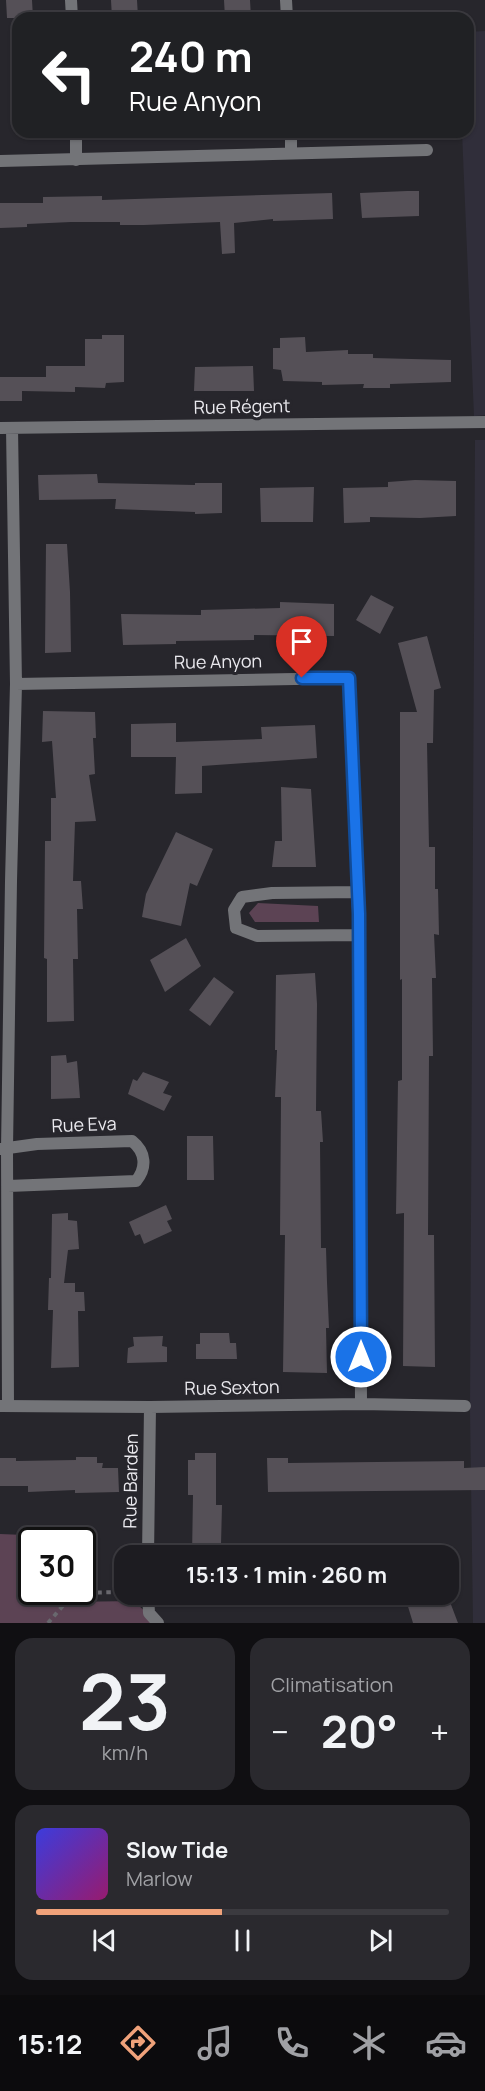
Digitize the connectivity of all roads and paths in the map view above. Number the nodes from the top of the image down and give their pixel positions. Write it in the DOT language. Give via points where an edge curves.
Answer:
graph roads {
  1 [pos="76,138"];
  2 [pos="291,138"];
  3 [pos="427,150"];
  4 [pos="291,153"];
  5 [pos="76,159"];
  6 [pos="0,161"];
  7 [pos="485,423"];
  8 [pos="6,428"];
  9 [pos="16,684"];
  10 [pos="5,881"];
  11 [pos="358,892"];
  12 [pos="359,935"];
  13 [pos="3,1149"];
  14 [pos="8,1186"];
  15 [pos="361,1404"];
  16 [pos="4,1406"];
  17 [pos="465,1406"];
  18 [pos="150,1407"];
  19 [pos="148,1545"];
  20 [pos="96,1592"];
  21 [pos="114,1592"];
  22 [pos="63,1605"];
  23 [pos="149,1605"];
  24 [pos="48,1623"];
  25 [pos="158,1623"];
  1 -- 5 [label="street"];
  2 -- 4 [label="street"];
  3 -- 4 [label="street"];
  4 -- 5 [label="street"];
  5 -- 6 [label="street"];
  7 -- 8 [label="street, Rue Régent"];
  8 -- 9 [label="street"];
  9 -- 10 [label="street"];
  9 -- 11 [label="street, Rue Anyon" via="349,678"];
  10 -- 13 [label="street"];
  11 -- 12 [label="street, Rue Anyon"];
  11 -- 12 [label="street" via="242,897 234,910 236,928 257,936"];
  12 -- 15 [label="street, Rue Anyon"];
  13 -- 14 [label="street"];
  13 -- 14 [label="street, Rue Eva" via="132,1141 145,1162 136,1181"];
  14 -- 16 [label="street"];
  15 -- 17 [label="street, Rue Sexton"];
  15 -- 18 [label="street, Rue Sexton"];
  16 -- 18 [label="street, Rue Sexton"];
  18 -- 19 [label="street, Rue Barden"];
  20 -- 21 [label="path"];
  22 -- 24 [label="path"];
  23 -- 25 [label="street" via="149,1613"];
}
